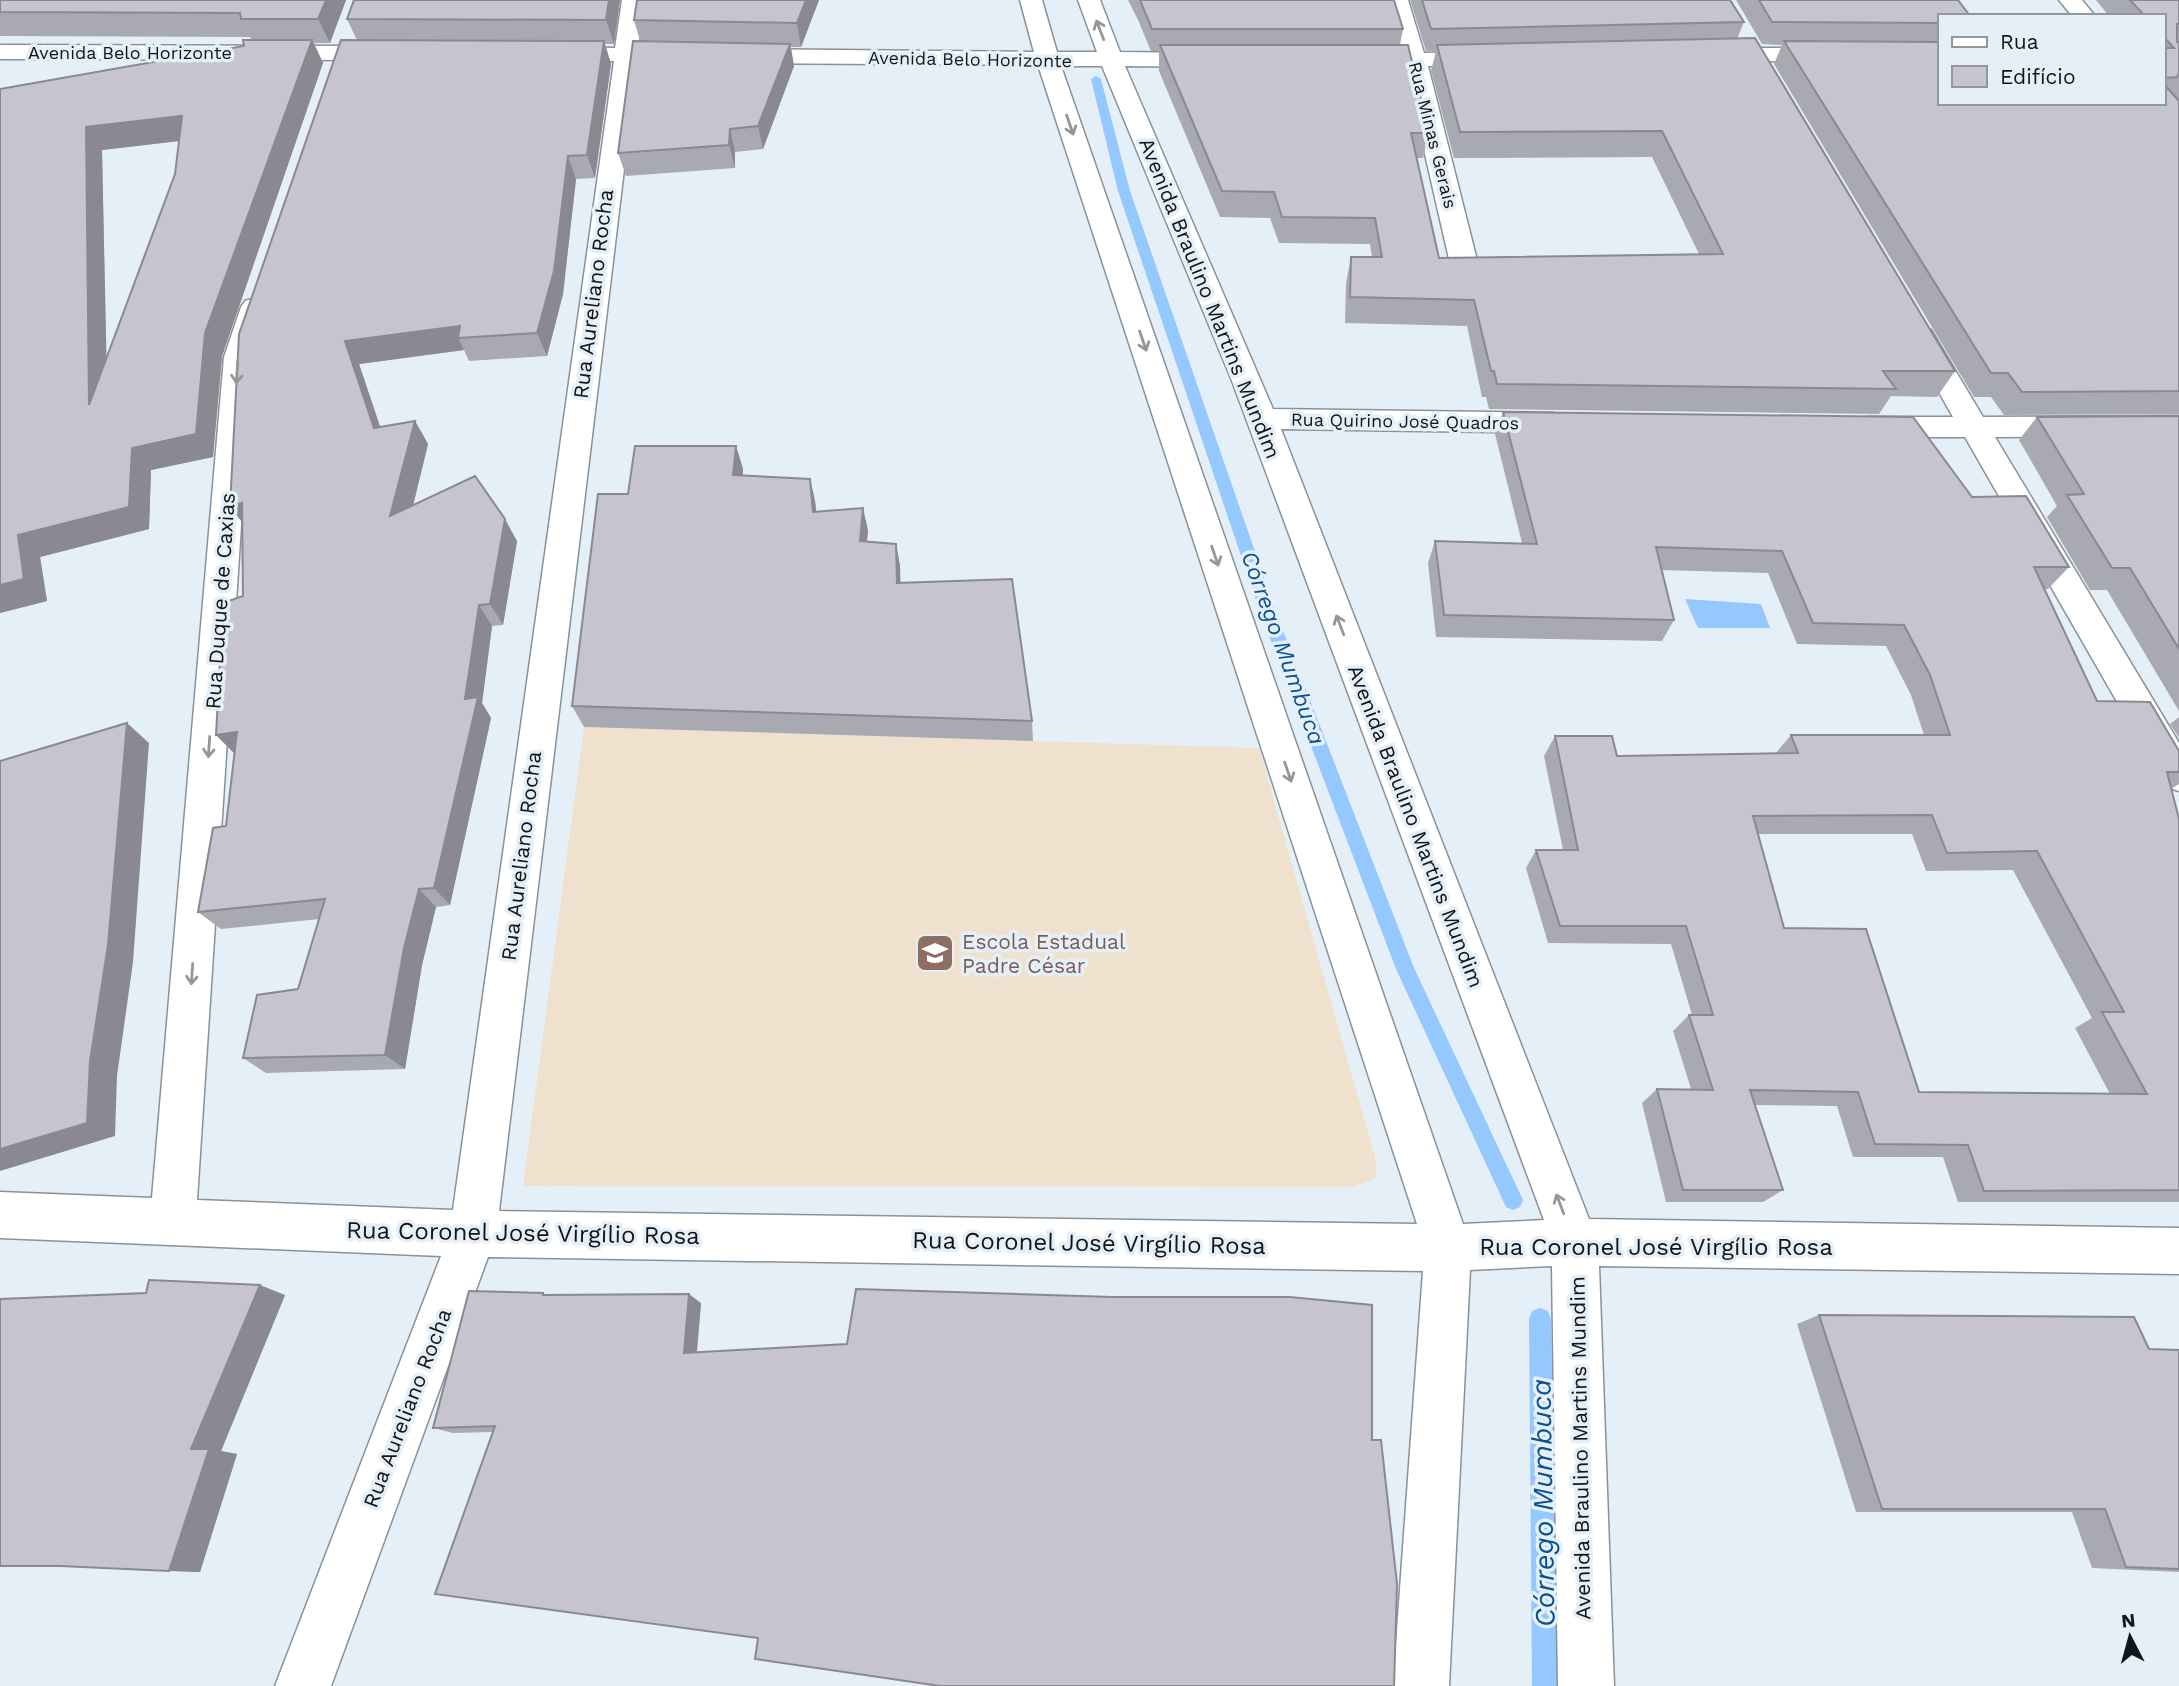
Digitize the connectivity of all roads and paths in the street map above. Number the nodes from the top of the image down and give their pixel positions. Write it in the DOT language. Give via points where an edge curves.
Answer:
graph roads {
  1 [pos="633,0"];
  2 [pos="1031,0"];
  3 [pos="1089,0"];
  4 [pos="1397,0"];
  5 [pos="2070,0"];
  6 [pos="2082,14"];
  7 [pos="0,52"];
  8 [pos="409,53"];
  9 [pos="530,54"];
  10 [pos="624,54"];
  11 [pos="1846,55"];
  12 [pos="1685,56"];
  13 [pos="1509,59"];
  14 [pos="1111,60"];
  15 [pos="1231,60"];
  16 [pos="1333,60"];
  17 [pos="1048,61"];
  18 [pos="1415,61"];
  19 [pos="1466,271"];
  20 [pos="265,278"];
  21 [pos="1906,311"];
  22 [pos="1261,419"];
  23 [pos="1577,423"];
  24 [pos="1838,426"];
  25 [pos="2179,426"];
  26 [pos="1976,428"];
  27 [pos="2179,776"];
  28 [pos="0,1215"];
  29 [pos="173,1221"];
  30 [pos="472,1234"];
  31 [pos="1575,1242"];
  32 [pos="1448,1248"];
  33 [pos="2179,1251"];
  34 [pos="303,1686"];
  35 [pos="1422,1686"];
  36 [pos="1586,1686"];
  1 -- 10 [label="street, Rua Aureliano Rocha"];
  2 -- 17 [label="street"];
  14 -- 3 [label="street, Avenida Braulino Martins Mundim, one-way"];
  4 -- 18 [label="street, Rua Minas Gerais"];
  5 -- 6 [label="street"];
  7 -- 8 [label="street, Avenida Belo Horizonte"];
  9 -- 10 [label="street, Avenida Belo Horizonte"];
  10 -- 17 [label="street, Avenida Belo Horizonte"];
  10 -- 30 [label="street, Rua Aureliano Rocha"];
  11 -- 12 [label="street"];
  13 -- 18 [label="street"];
  14 -- 15 [label="street, Avenida Belo Horizonte"];
  14 -- 17 [label="street, Avenida Belo Horizonte"];
  14 -- 22 [label="street, Avenida Braulino Martins Mundim"];
  16 -- 18 [label="street"];
  17 -- 32 [label="street, one-way"];
  18 -- 19 [label="street, Rua Minas Gerais"];
  20 -- 29 [label="street, Rua Duque de Caxias, one-way" via="238,358"];
  21 -- 26 [label="street"];
  22 -- 23 [label="street, Rua Quirino José Quadros"];
  31 -- 22 [label="street, Avenida Braulino Martins Mundim, one-way"];
  24 -- 26 [label="street"];
  25 -- 26 [label="street"];
  26 -- 27 [label="street"];
  28 -- 29 [label="street, Rua Coronel José Virgílio Rosa"];
  29 -- 30 [label="street, Rua Coronel José Virgílio Rosa"];
  30 -- 32 [label="street, Rua Coronel José Virgílio Rosa"];
  30 -- 34 [label="street, Rua Aureliano Rocha"];
  31 -- 32 [label="street, Rua Coronel José Virgílio Rosa"];
  31 -- 33 [label="street, Rua Coronel José Virgílio Rosa"];
  31 -- 36 [label="street, Avenida Braulino Martins Mundim"];
  32 -- 35 [label="street"];
}
